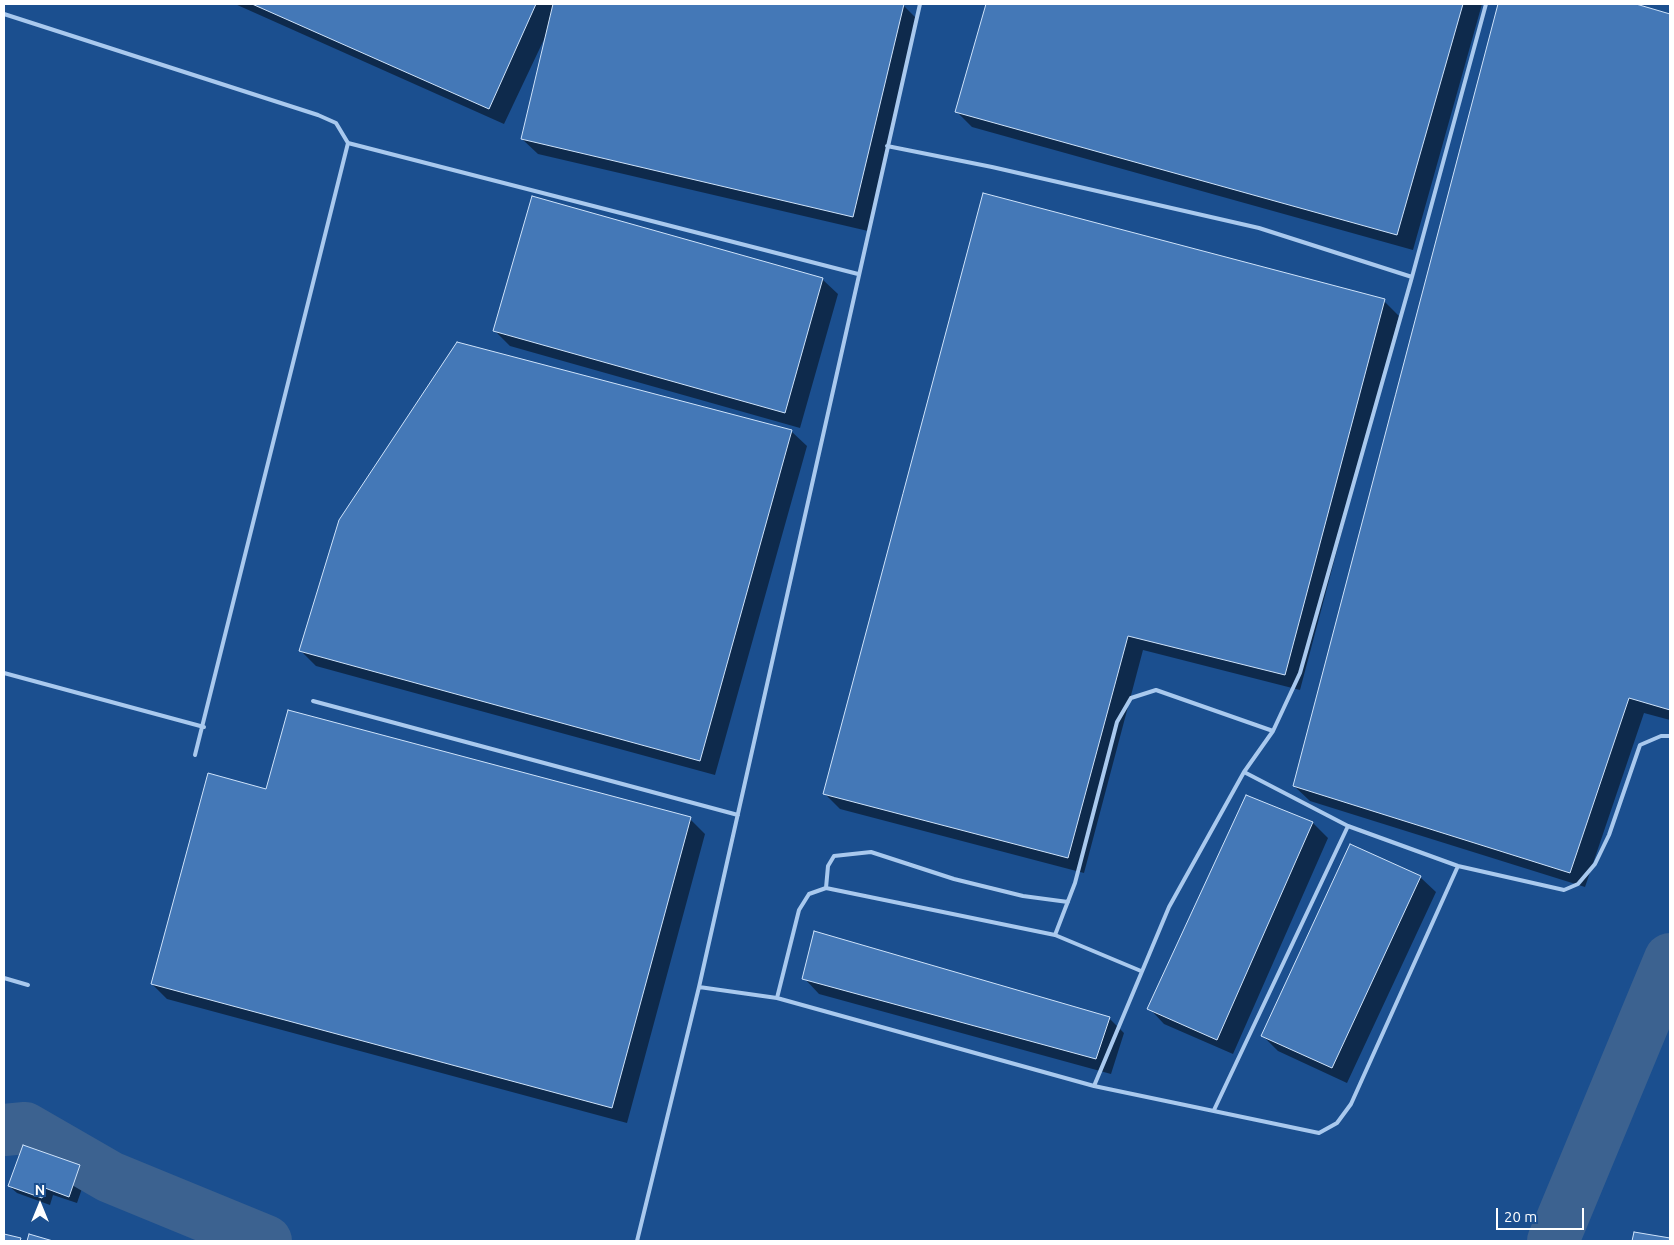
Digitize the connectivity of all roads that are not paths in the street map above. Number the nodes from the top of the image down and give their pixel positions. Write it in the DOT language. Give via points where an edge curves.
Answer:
graph roads {
  1 [pos="920,4"];
  2 [pos="1486,4"];
  3 [pos="4,14"];
  4 [pos="348,143"];
  5 [pos="887,146"];
  6 [pos="858,274"];
  7 [pos="1412,277"];
  8 [pos="4,674"];
  9 [pos="313,701"];
  10 [pos="204,727"];
  11 [pos="1273,731"];
  12 [pos="1670,736"];
  13 [pos="195,755"];
  14 [pos="1244,772"];
  15 [pos="738,814"];
  16 [pos="1348,826"];
  17 [pos="1458,866"];
  18 [pos="826,888"];
  19 [pos="1068,902"];
  20 [pos="1055,935"];
  21 [pos="1141,971"];
  22 [pos="4,978"];
  23 [pos="28,985"];
  24 [pos="699,987"];
  25 [pos="777,998"];
  26 [pos="1094,1086"];
  27 [pos="1214,1110"];
  28 [pos="636,1241"];
  1 -- 5 [label="lane"];
  2 -- 7 [label="lane"];
  3 -- 4 [label="lane" via="318,115 336,123"];
  4 -- 6 [label="lane"];
  4 -- 10 [label="lane"];
  5 -- 6 [label="lane"];
  5 -- 7 [label="lane" via="1259,228"];
  6 -- 15 [label="lane"];
  7 -- 11 [label="lane" via="1300,673"];
  8 -- 10 [label="lane"];
  9 -- 15 [label="lane"];
  10 -- 13 [label="lane"];
  11 -- 14 [label="lane"];
  11 -- 19 [label="lane" via="1156,690 1131,698 1117,722"];
  12 -- 17 [label="lane" via="1661,736 1640,745 1609,835 1595,864 1578,884 1564,890"];
  14 -- 16 [label="lane"];
  14 -- 21 [label="lane" via="1169,907"];
  15 -- 24 [label="lane"];
  16 -- 17 [label="lane"];
  16 -- 27 [label="lane"];
  17 -- 27 [label="lane" via="1351,1104 1337,1123 1319,1134"];
  18 -- 19 [label="lane" via="828,866 834,856 871,852 954,879 1023,896"];
  18 -- 20 [label="lane"];
  18 -- 25 [label="lane" via="809,894 799,910"];
  19 -- 20 [label="lane"];
  20 -- 21 [label="lane"];
  21 -- 26 [label="lane"];
  22 -- 23 [label="lane"];
  24 -- 25 [label="lane"];
  24 -- 28 [label="lane"];
  25 -- 26 [label="lane"];
  26 -- 27 [label="lane"];
}
